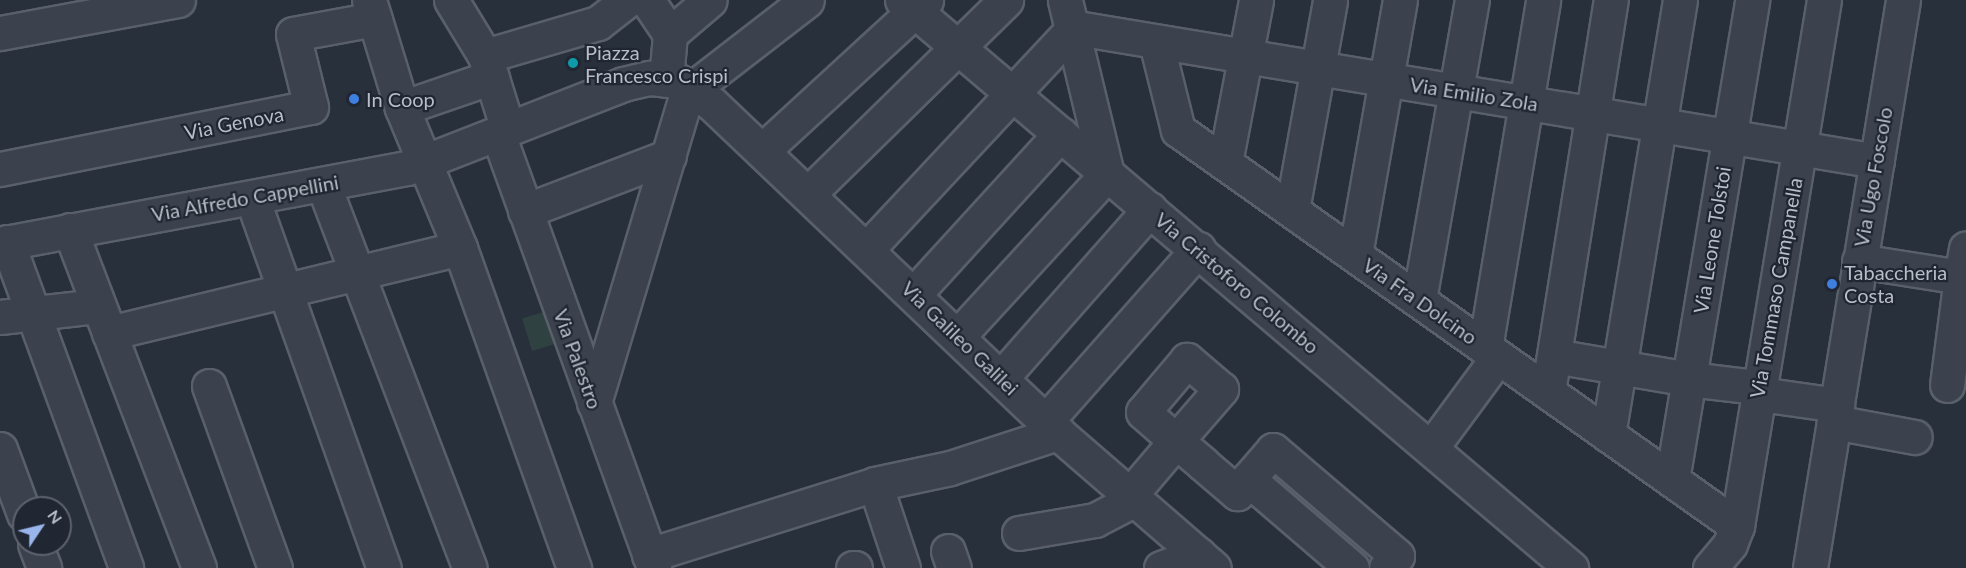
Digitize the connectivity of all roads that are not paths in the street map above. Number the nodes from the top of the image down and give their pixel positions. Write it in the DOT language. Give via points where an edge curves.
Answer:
graph roads {
  1 [pos="178,0"];
  2 [pos="451,0"];
  3 [pos="627,0"];
  4 [pos="647,0"];
  5 [pos="710,0"];
  6 [pos="807,0"];
  7 [pos="1006,0"];
  8 [pos="1256,0"];
  9 [pos="1330,0"];
  10 [pos="1400,0"];
  11 [pos="1472,0"];
  12 [pos="1542,0"];
  13 [pos="1611,0"];
  14 [pos="1680,0"];
  15 [pos="1752,0"];
  16 [pos="1824,0"];
  17 [pos="1903,0"];
  18 [pos="914,4"];
  19 [pos="372,9"];
  20 [pos="1069,19"];
  21 [pos="0,33"];
  22 [pos="670,34"];
  23 [pos="1156,42"];
  24 [pos="957,49"];
  25 [pos="1245,56"];
  26 [pos="488,66"];
  27 [pos="1318,69"];
  28 [pos="1386,80"];
  29 [pos="1456,91"];
  30 [pos="689,93"];
  31 [pos="1011,95"];
  32 [pos="1526,103"];
  33 [pos="402,108"];
  34 [pos="1593,114"];
  35 [pos="1659,125"];
  36 [pos="1060,134"];
  37 [pos="1729,136"];
  38 [pos="499,138"];
  39 [pos="1799,148"];
  40 [pos="762,151"];
  41 [pos="669,156"];
  42 [pos="1877,161"];
  43 [pos="424,162"];
  44 [pos="1225,163"];
  45 [pos="0,169"];
  46 [pos="1107,174"];
  47 [pos="323,184"];
  48 [pos="809,193"];
  49 [pos="252,198"];
  50 [pos="1150,209"];
  51 [pos="1292,210"];
  52 [pos="525,211"];
  53 [pos="70,230"];
  54 [pos="4,243"];
  55 [pos="460,248"];
  56 [pos="867,249"];
  57 [pos="1198,249"];
  58 [pos="1354,255"];
  59 [pos="1859,261"];
  60 [pos="1964,263"];
  61 [pos="358,273"];
  62 [pos="283,291"];
  63 [pos="914,294"];
  64 [pos="1419,300"];
  65 [pos="33,313"];
  66 [pos="0,317"];
  67 [pos="104,320"];
  68 [pos="958,336"];
  69 [pos="1492,352"];
  70 [pos="1554,356"];
  71 [pos="1620,367"];
  72 [pos="1001,378"];
  73 [pos="1689,379"];
  74 [pos="1947,385"];
  75 [pos="209,386"];
  76 [pos="1758,391"];
  77 [pos="1548,392"];
  78 [pos="594,403"];
  79 [pos="1836,413"];
  80 [pos="1052,427"];
  81 [pos="1608,435"];
  82 [pos="1915,437"];
  83 [pos="1176,441"];
  84 [pos="1431,448"];
  85 [pos="0,449"];
  86 [pos="1248,479"];
  87 [pos="1672,480"];
  88 [pos="875,484"];
  89 [pos="17,496"];
  90 [pos="1132,497"];
  91 [pos="1737,526"];
  92 [pos="1019,532"];
  93 [pos="1206,561"];
  94 [pos="652,562"];
  95 [pos="126,568"];
  96 [pos="199,568"];
  97 [pos="275,568"];
  98 [pos="384,568"];
  99 [pos="470,568"];
  100 [pos="574,568"];
  101 [pos="903,568"];
  102 [pos="1161,568"];
  103 [pos="1352,568"];
  104 [pos="1386,568"];
  105 [pos="1571,568"];
  106 [pos="1710,568"];
  107 [pos="1810,568"];
  1 -- 21 [label="street"];
  2 -- 26 [label="street, Via Palestro"];
  3 -- 26 [label="street" via="597,23"];
  4 -- 22 [label="street"];
  5 -- 22 [label="street"];
  6 -- 30 [label="street"];
  7 -- 24 [label="street"];
  8 -- 25 [label="street"];
  9 -- 27 [label="street"];
  10 -- 28 [label="street"];
  11 -- 29 [label="street"];
  12 -- 32 [label="street"];
  13 -- 34 [label="street"];
  14 -- 35 [label="street"];
  15 -- 37 [label="street, Via Leone Tolstoi"];
  16 -- 39 [label="street, Via Tommaso Campanella"];
  17 -- 42 [label="street, Via Ugo Foscolo"];
  18 -- 24 [label="street, Via Cristoforo Colombo"];
  18 -- 40 [label="street"];
  19 -- 33 [label="street"];
  19 -- 45 [label="street, Via Genova" via="293,34 311,107"];
  20 -- 23 [label="street, Via Emilio Zola"];
  20 -- 31 [label="street"];
  20 -- 46 [label="street"];
  22 -- 30 [label="street"];
  23 -- 25 [label="street, Via Emilio Zola"];
  23 -- 44 [label="street, Via Fra Dolcino" via="1178,130"];
  24 -- 31 [label="street, Via Cristoforo Colombo"];
  24 -- 48 [label="street"];
  25 -- 27 [label="street, Via Emilio Zola"];
  25 -- 44 [label="street"];
  26 -- 33 [label="street"];
  26 -- 38 [label="street, Via Palestro"];
  27 -- 28 [label="street, Via Emilio Zola"];
  27 -- 51 [label="street"];
  28 -- 29 [label="street, Via Emilio Zola"];
  28 -- 58 [label="street"];
  29 -- 32 [label="street, Via Emilio Zola"];
  29 -- 64 [label="street"];
  30 -- 38 [label="street, Via Alfredo Cappellini" via="650,78 624,84"];
  30 -- 40 [label="street, Via Galileo Galilei"];
  30 -- 41 [label="street"];
  31 -- 36 [label="street, Via Cristoforo Colombo"];
  31 -- 56 [label="street"];
  32 -- 34 [label="street, Via Emilio Zola"];
  32 -- 69 [label="street"];
  33 -- 43 [label="street"];
  34 -- 35 [label="street, Via Emilio Zola"];
  34 -- 70 [label="street"];
  35 -- 37 [label="street, Via Emilio Zola"];
  35 -- 71 [label="street"];
  36 -- 46 [label="street, Via Cristoforo Colombo"];
  36 -- 63 [label="street"];
  37 -- 39 [label="street, Via Emilio Zola"];
  37 -- 73 [label="street, Via Leone Tolstoi"];
  38 -- 43 [label="street, Via Alfredo Cappellini"];
  38 -- 52 [label="street, Via Palestro"];
  39 -- 42 [label="street, Via Emilio Zola"];
  39 -- 76 [label="street, Via Tommaso Campanella"];
  40 -- 48 [label="street, Via Galileo Galilei"];
  41 -- 52 [label="street"];
  41 -- 78 [label="street"];
  42 -- 59 [label="street, Via Ugo Foscolo"];
  43 -- 47 [label="street, Via Alfredo Cappellini"];
  43 -- 55 [label="street"];
  44 -- 51 [label="street, Via Fra Dolcino"];
  46 -- 50 [label="street, Via Cristoforo Colombo"];
  46 -- 68 [label="street"];
  47 -- 49 [label="street, Via Alfredo Cappellini"];
  47 -- 61 [label="street"];
  48 -- 56 [label="street, Via Galileo Galilei"];
  49 -- 53 [label="street, Via Alfredo Cappellini"];
  49 -- 62 [label="street"];
  50 -- 57 [label="street, Via Cristoforo Colombo"];
  50 -- 72 [label="street"];
  51 -- 58 [label="street, Via Fra Dolcino"];
  52 -- 78 [label="street, Via Palestro"];
  53 -- 54 [label="street, Via Alfredo Cappellini"];
  53 -- 67 [label="street"];
  54 -- 65 [label="street"];
  55 -- 61 [label="street"];
  55 -- 100 [label="street"];
  56 -- 63 [label="street, Via Galileo Galilei"];
  57 -- 80 [label="street"];
  57 -- 84 [label="street, Via Cristoforo Colombo"];
  58 -- 64 [label="street, Via Fra Dolcino"];
  59 -- 60 [label="street"];
  59 -- 79 [label="street, Via Ugo Foscolo"];
  60 -- 74 [label="street"];
  61 -- 62 [label="street"];
  61 -- 99 [label="street"];
  62 -- 67 [label="street"];
  62 -- 98 [label="street"];
  63 -- 68 [label="street, Via Galileo Galilei"];
  64 -- 69 [label="street, Via Fra Dolcino"];
  65 -- 66 [label="street"];
  65 -- 67 [label="street"];
  65 -- 95 [label="street"];
  67 -- 96 [label="street"];
  68 -- 72 [label="street, Via Galileo Galilei"];
  69 -- 77 [label="street, Via Fra Dolcino"];
  69 -- 84 [label="street"];
  70 -- 71 [label="street"];
  70 -- 77 [label="street"];
  71 -- 73 [label="street"];
  71 -- 81 [label="street"];
  72 -- 80 [label="street, Via Galileo Galilei"];
  73 -- 76 [label="street" via="1747,386"];
  73 -- 87 [label="street, Via Leone Tolstoi"];
  75 -- 97 [label="street"];
  76 -- 79 [label="street"];
  76 -- 91 [label="street, Via Tommaso Campanella"];
  77 -- 81 [label="street, Via Fra Dolcino"];
  78 -- 94 [label="street, Via Palestro"];
  79 -- 82 [label="street"];
  79 -- 107 [label="street, Via Ugo Foscolo"];
  80 -- 88 [label="street" via="950,468"];
  80 -- 90 [label="street, Via Galileo Galilei"];
  81 -- 87 [label="street, Via Fra Dolcino"];
  83 -- 83 [label="street" via="1143,412 1187,360 1221,389"];
  83 -- 86 [label="street" via="1237,493"];
  83 -- 90 [label="street"];
  84 -- 105 [label="street, Via Cristoforo Colombo"];
  85 -- 89 [label="street"];
  86 -- 103 [label="street"];
  86 -- 104 [label="street" via="1274,450 1397,556"];
  87 -- 91 [label="street, Via Fra Dolcino"];
  88 -- 94 [label="street"];
  88 -- 101 [label="street"];
  90 -- 92 [label="street" via="1095,520"];
  90 -- 93 [label="street, Via Galileo Galilei"];
  91 -- 106 [label="street, Via Tommaso Campanella" via="1731,544"];
  93 -- 102 [label="street"];
}
